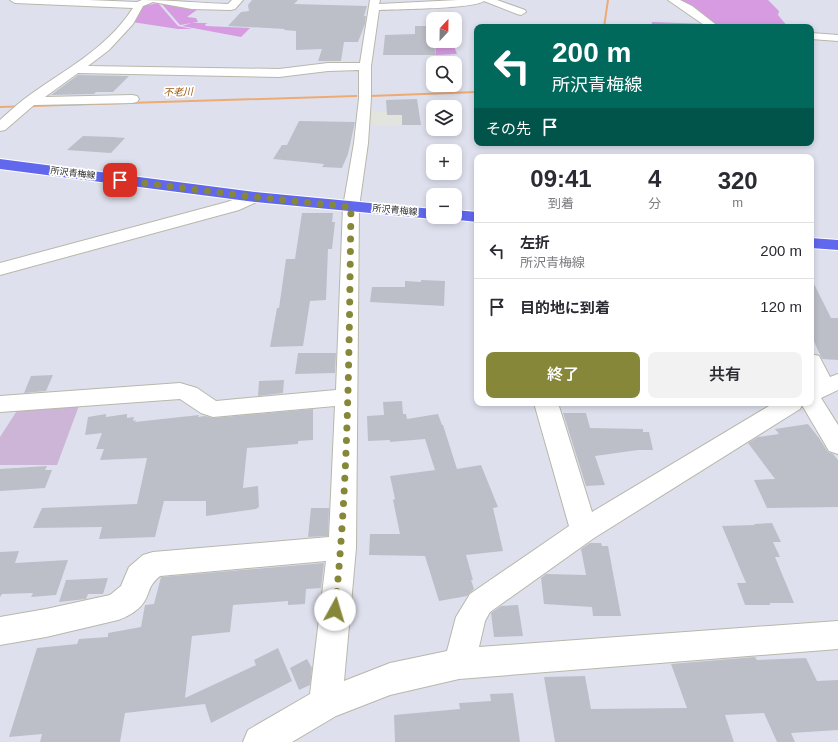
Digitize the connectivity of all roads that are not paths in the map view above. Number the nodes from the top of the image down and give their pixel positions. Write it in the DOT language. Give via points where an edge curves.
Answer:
graph roads {
  1 [pos="15,0"];
  2 [pos="150,0"];
  3 [pos="156,0"];
  4 [pos="479,0"];
  5 [pos="488,0"];
  6 [pos="673,0"];
  7 [pos="374,3"];
  8 [pos="234,4"];
  9 [pos="138,5"];
  10 [pos="520,12"];
  11 [pos="710,24"];
  12 [pos="814,36"];
  13 [pos="838,38"];
  14 [pos="365,66"];
  15 [pos="76,69"];
  16 [pos="132,99"];
  17 [pos="28,104"];
  18 [pos="0,127"];
  19 [pos="0,164"];
  20 [pos="255,197"];
  21 [pos="351,207"];
  22 [pos="426,213"];
  23 [pos="462,216"];
  24 [pos="474,217"];
  25 [pos="814,243"];
  26 [pos="838,245"];
  27 [pos="0,270"];
  28 [pos="814,370"];
  29 [pos="821,390"];
  30 [pos="347,397"];
  31 [pos="0,404"];
  32 [pos="547,406"];
  33 [pos="787,406"];
  34 [pos="838,445"];
  35 [pos="584,530"];
  36 [pos="342,548"];
  37 [pos="0,631"];
  38 [pos="838,635"];
  39 [pos="459,664"];
  40 [pos="325,704"];
  41 [pos="260,742"];
  1 -- 9 [label="street"];
  2 -- 9 [label="street"];
  3 -- 8 [label="street" via="192,6"];
  4 -- 7 [label="street" via="451,4"];
  5 -- 10 [label="street"];
  6 -- 11 [label="street"];
  7 -- 14 [label="street"];
  9 -- 15 [label="street" via="129,22 105,48"];
  12 -- 13 [label="street"];
  14 -- 15 [label="street" via="328,67 279,73"];
  14 -- 21 [label="street" via="361,143"];
  15 -- 17 [label="street"];
  16 -- 17 [label="street"];
  17 -- 18 [label="street"];
  19 -- 20 [label="main road, 所沢青梅線"];
  20 -- 21 [label="main road, 所沢青梅線"];
  20 -- 27 [label="street" via="233,206"];
  21 -- 22 [label="main road, 所沢青梅線"];
  21 -- 30 [label="street"];
  23 -- 24 [label="main road"];
  25 -- 26 [label="main road"];
  28 -- 29 [label="street"];
  29 -- 34 [label="street"];
  30 -- 31 [label="street" via="213,409 186,391 180,391"];
  30 -- 36 [label="street"];
  32 -- 35 [label="street"];
  33 -- 35 [label="street"];
  35 -- 39 [label="street" via="480,603 470,617"];
  36 -- 37 [label="street" via="153,564 139,576 134,594 118,607"];
  36 -- 40 [label="street"];
  38 -- 39 [label="street"];
  39 -- 40 [label="street" via="390,679"];
  40 -- 41 [label="street"];
}
